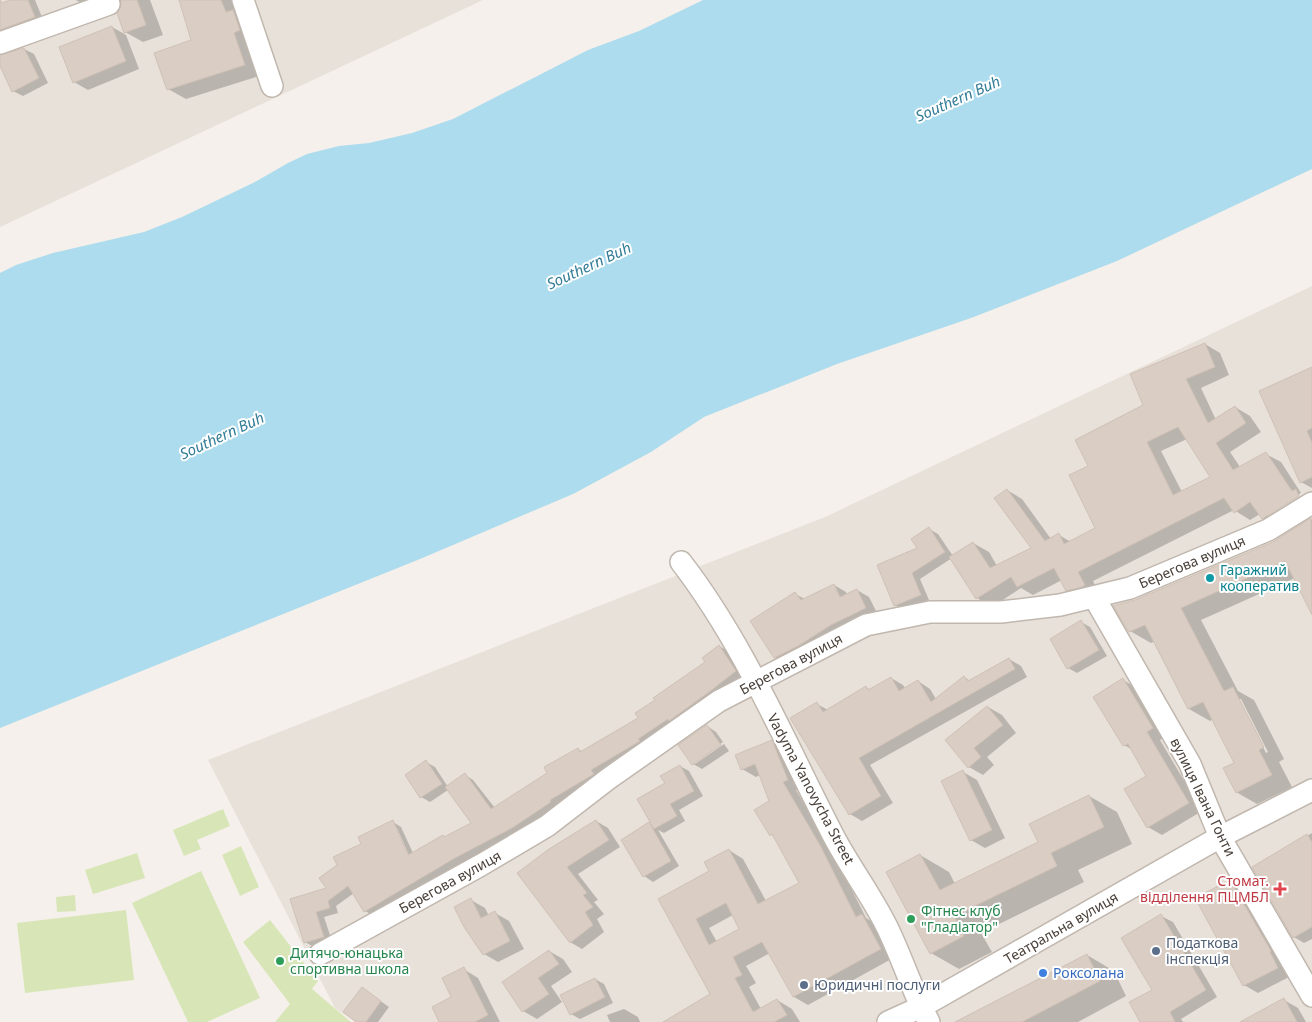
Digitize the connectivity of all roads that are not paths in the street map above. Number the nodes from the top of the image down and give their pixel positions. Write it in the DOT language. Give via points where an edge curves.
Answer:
graph roads {
  1 [pos="243,0"];
  2 [pos="109,4"];
  3 [pos="0,43"];
  4 [pos="272,86"];
  5 [pos="1312,503"];
  6 [pos="681,562"];
  7 [pos="1094,596"];
  8 [pos="756,682"];
  9 [pos="1312,790"];
  10 [pos="1220,838"];
  11 [pos="320,954"];
  12 [pos="1312,996"];
  13 [pos="925,1015"];
  14 [pos="888,1022"];
  1 -- 4 [label="street"];
  2 -- 3 [label="street"];
  5 -- 7 [label="street, Берегова вулиця" via="1268,530 1130,588"];
  6 -- 8 [label="street, Vadyma Yanovycha Street"];
  7 -- 8 [label="street, Берегова вулиця" via="1060,605 1001,612 930,612 866,625"];
  7 -- 10 [label="street, вулиця Івана Гонти" via="1190,764"];
  8 -- 11 [label="street, Берегова вулиця" via="719,701 547,826"];
  8 -- 13 [label="street, Vadyma Yanovycha Street" via="835,839 886,925"];
  9 -- 10 [label="street, Театральна вулиця"];
  10 -- 12 [label="street, вулиця Івана Гонти"];
  10 -- 13 [label="street, Театральна вулиця"];
  13 -- 14 [label="street, Театральна вулиця"];
}
